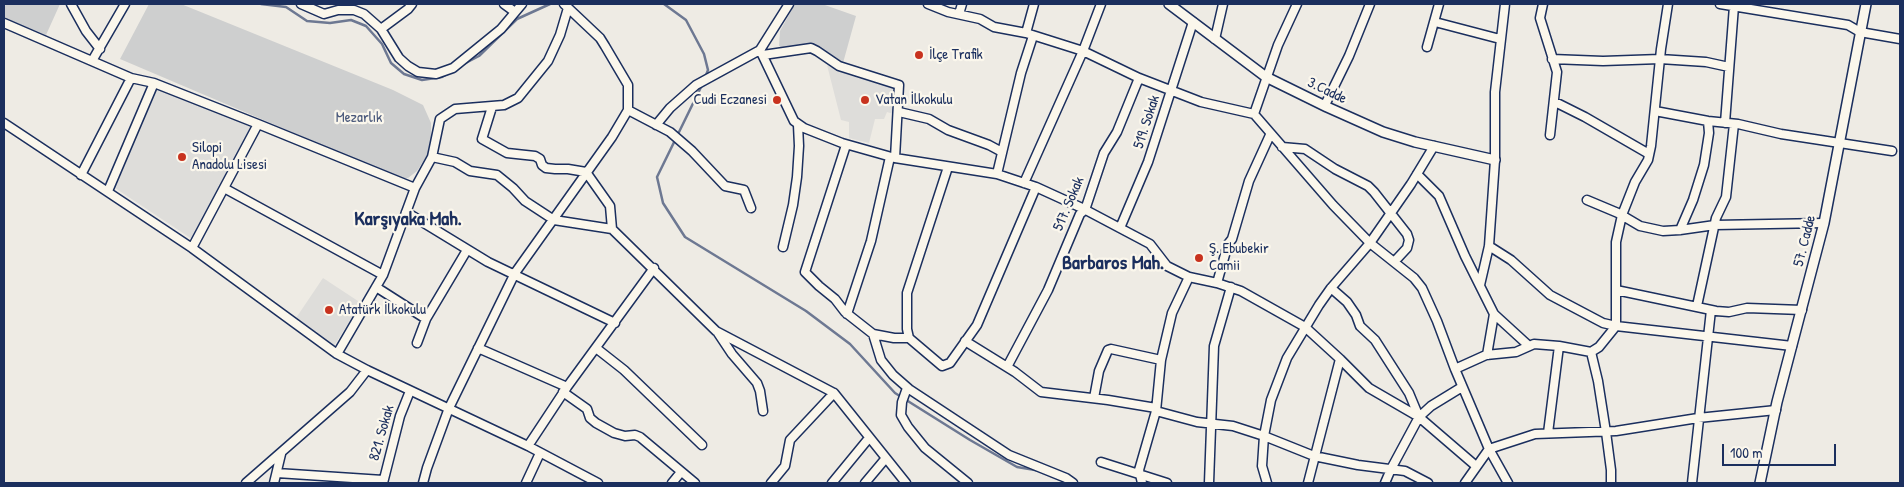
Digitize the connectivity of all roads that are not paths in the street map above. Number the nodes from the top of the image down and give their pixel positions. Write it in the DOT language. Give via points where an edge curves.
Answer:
graph roads {
  1 [pos="71,4"];
  2 [pos="125,4"];
  3 [pos="302,4"];
  4 [pos="412,4"];
  5 [pos="504,4"];
  6 [pos="522,4"];
  7 [pos="789,4"];
  8 [pos="928,4"];
  9 [pos="962,4"];
  10 [pos="1034,4"];
  11 [pos="1101,4"];
  12 [pos="1169,4"];
  13 [pos="1224,4"];
  14 [pos="1297,4"];
  15 [pos="1370,4"];
  16 [pos="1439,4"];
  17 [pos="1505,4"];
  18 [pos="1542,4"];
  19 [pos="1668,4"];
  20 [pos="1722,4"];
  21 [pos="1866,4"];
  22 [pos="566,6"];
  23 [pos="1734,6"];
  24 [pos="515,12"];
  25 [pos="959,14"];
  26 [pos="4,22"];
  27 [pos="1193,22"];
  28 [pos="1435,22"];
  29 [pos="381,29"];
  30 [pos="1860,32"];
  31 [pos="1029,34"];
  32 [pos="1215,39"];
  33 [pos="1500,39"];
  34 [pos="1900,39"];
  35 [pos="1427,47"];
  36 [pos="100,49"];
  37 [pos="1084,51"];
  38 [pos="761,53"];
  39 [pos="1552,59"];
  40 [pos="1660,59"];
  41 [pos="92,61"];
  42 [pos="1729,67"];
  43 [pos="1266,77"];
  44 [pos="131,78"];
  45 [pos="1139,78"];
  46 [pos="154,83"];
  47 [pos="1172,90"];
  48 [pos="1554,102"];
  49 [pos="1324,106"];
  50 [pos="492,107"];
  51 [pos="628,110"];
  52 [pos="1655,111"];
  53 [pos="899,112"];
  54 [pos="1254,114"];
  55 [pos="1708,121"];
  56 [pos="4,123"];
  57 [pos="1725,123"];
  58 [pos="258,124"];
  59 [pos="1734,124"];
  60 [pos="656,125"];
  61 [pos="798,125"];
  62 [pos="1270,135"];
  63 [pos="1550,135"];
  64 [pos="1840,143"];
  65 [pos="846,144"];
  66 [pos="1434,146"];
  67 [pos="1282,147"];
  68 [pos="1892,151"];
  69 [pos="1002,152"];
  70 [pos="1649,154"];
  71 [pos="432,157"];
  72 [pos="893,158"];
  73 [pos="1495,160"];
  74 [pos="948,167"];
  75 [pos="586,172"];
  76 [pos="997,174"];
  77 [pos="1417,174"];
  78 [pos="81,175"];
  79 [pos="1024,183"];
  80 [pos="1036,187"];
  81 [pos="224,188"];
  82 [pos="415,188"];
  83 [pos="108,192"];
  84 [pos="1586,200"];
  85 [pos="751,208"];
  86 [pos="1085,210"];
  87 [pos="406,212"];
  88 [pos="1390,213"];
  89 [pos="1622,215"];
  90 [pos="554,220"];
  91 [pos="1824,223"];
  92 [pos="1715,225"];
  93 [pos="1120,228"];
  94 [pos="612,229"];
  95 [pos="1680,230"];
  96 [pos="1370,243"];
  97 [pos="1489,246"];
  98 [pos="783,247"];
  99 [pos="192,248"];
  100 [pos="467,250"];
  101 [pos="1394,262"];
  102 [pos="654,268"];
  103 [pos="515,273"];
  104 [pos="383,275"];
  105 [pos="1189,277"];
  106 [pos="1217,282"];
  107 [pos="1480,285"];
  108 [pos="376,287"];
  109 [pos="1231,287"];
  110 [pos="1331,288"];
  111 [pos="1616,290"];
  112 [pos="1697,306"];
  113 [pos="1711,310"];
  114 [pos="1802,310"];
  115 [pos="847,314"];
  116 [pos="1494,314"];
  117 [pos="426,319"];
  118 [pos="615,323"];
  119 [pos="1616,326"];
  120 [pos="1305,327"];
  121 [pos="716,331"];
  122 [pos="873,334"];
  123 [pos="1707,336"];
  124 [pos="909,338"];
  125 [pos="965,341"];
  126 [pos="417,343"];
  127 [pos="1529,346"];
  128 [pos="1559,346"];
  129 [pos="1792,346"];
  130 [pos="478,348"];
  131 [pos="596,348"];
  132 [pos="1591,352"];
  133 [pos="337,354"];
  134 [pos="1487,355"];
  135 [pos="1340,359"];
  136 [pos="1161,360"];
  137 [pos="1007,367"];
  138 [pos="1455,369"];
  139 [pos="367,370"];
  140 [pos="1462,387"];
  141 [pos="907,388"];
  142 [pos="410,390"];
  143 [pos="565,390"];
  144 [pos="834,393"];
  145 [pos="1094,398"];
  146 [pos="449,408"];
  147 [pos="1156,410"];
  148 [pos="1776,410"];
  149 [pos="763,411"];
  150 [pos="1419,417"];
  151 [pos="1698,418"];
  152 [pos="1211,424"];
  153 [pos="1606,432"];
  154 [pos="1548,433"];
  155 [pos="1264,436"];
  156 [pos="869,438"];
  157 [pos="702,445"];
  158 [pos="528,446"];
  159 [pos="1489,449"];
  160 [pos="540,453"];
  161 [pos="281,454"];
  162 [pos="1314,456"];
  163 [pos="886,458"];
  164 [pos="1101,462"];
  165 [pos="1476,466"];
  166 [pos="1391,469"];
  167 [pos="681,472"];
  168 [pos="278,473"];
  169 [pos="1141,479"];
  170 [pos="779,480"];
  171 [pos="383,482"];
  172 [pos="246,483"];
  173 [pos="274,483"];
  174 [pos="423,483"];
  175 [pos="526,483"];
  176 [pos="598,483"];
  177 [pos="672,483"];
  178 [pos="695,483"];
  179 [pos="771,483"];
  180 [pos="832,483"];
  181 [pos="865,483"];
  182 [pos="906,483"];
  183 [pos="968,483"];
  184 [pos="1073,483"];
  185 [pos="1167,483"];
  186 [pos="1209,483"];
  187 [pos="1267,483"];
  188 [pos="1308,483"];
  189 [pos="1385,483"];
  190 [pos="1428,483"];
  191 [pos="1465,483"];
  192 [pos="1508,483"];
  193 [pos="1610,483"];
  194 [pos="1692,483"];
  195 [pos="1760,483"];
  1 -- 36 [label="street"];
  2 -- 36 [label="street"];
  3 -- 29 [label="street" via="324,14 354,10"];
  4 -- 29 [label="street"];
  5 -- 24 [label="street"];
  6 -- 24 [label="street"];
  7 -- 38 [label="street"];
  8 -- 25 [label="street"];
  9 -- 25 [label="street"];
  10 -- 31 [label="street"];
  11 -- 37 [label="street"];
  12 -- 27 [label="street, 3.Cadde"];
  13 -- 32 [label="street"];
  14 -- 43 [label="street"];
  15 -- 49 [label="street"];
  16 -- 28 [label="street"];
  17 -- 33 [label="street"];
  18 -- 39 [label="street" via="1540,18"];
  19 -- 40 [label="street"];
  20 -- 23 [label="street"];
  21 -- 30 [label="street, 57. Cadde"];
  22 -- 50 [label="street" via="560,35 548,61 518,98"];
  22 -- 51 [label="street" via="605,46 628,85"];
  23 -- 30 [label="street" via="1848,25"];
  23 -- 42 [label="street"];
  24 -- 29 [label="street" via="501,30 453,68 436,74 418,72 408,66 399,58"];
  25 -- 31 [label="street" via="980,19 994,27"];
  26 -- 41 [label="street"];
  27 -- 32 [label="street, 3.Cadde"];
  27 -- 47 [label="street, 519. Sokak"];
  28 -- 33 [label="street"];
  28 -- 35 [label="street"];
  30 -- 34 [label="street"];
  30 -- 64 [label="street, 57. Cadde"];
  31 -- 37 [label="street"];
  31 -- 69 [label="street"];
  32 -- 43 [label="street, 3.Cadde"];
  33 -- 73 [label="street" via="1495,92"];
  36 -- 41 [label="street"];
  37 -- 45 [label="street"];
  37 -- 79 [label="street"];
  38 -- 53 [label="street" via="812,48 839,66 899,85"];
  38 -- 60 [label="street" via="696,85"];
  38 -- 61 [label="street"];
  39 -- 40 [label="street"];
  39 -- 48 [label="street" via="1557,72"];
  40 -- 42 [label="street"];
  40 -- 52 [label="street"];
  41 -- 44 [label="street"];
  42 -- 57 [label="street"];
  43 -- 49 [label="street, 3.Cadde"];
  43 -- 54 [label="street"];
  44 -- 46 [label="street"];
  44 -- 78 [label="street"];
  45 -- 47 [label="street"];
  45 -- 86 [label="street, 517. Sokak" via="1117,132 1104,153"];
  46 -- 58 [label="street"];
  46 -- 83 [label="street"];
  47 -- 54 [label="street" via="1201,102"];
  47 -- 93 [label="street, 519. Sokak" via="1148,162"];
  48 -- 63 [label="street"];
  48 -- 70 [label="street"];
  49 -- 66 [label="street, 3.Cadde" via="1383,132"];
  50 -- 71 [label="street" via="455,109 440,119"];
  50 -- 75 [label="street" via="482,139 507,152 535,156 546,168"];
  51 -- 60 [label="street"];
  51 -- 75 [label="street"];
  52 -- 55 [label="street"];
  52 -- 70 [label="street"];
  53 -- 69 [label="street" via="929,119"];
  53 -- 72 [label="street"];
  54 -- 62 [label="street"];
  55 -- 57 [label="street"];
  55 -- 95 [label="street" via="1704,165"];
  56 -- 78 [label="street"];
  57 -- 59 [label="street"];
  58 -- 81 [label="street"];
  58 -- 82 [label="street"];
  59 -- 64 [label="street"];
  59 -- 92 [label="street" via="1726,197"];
  60 -- 85 [label="street" via="679,139 725,186 744,190"];
  61 -- 65 [label="street"];
  61 -- 98 [label="street" via="797,177"];
  62 -- 67 [label="street"];
  62 -- 106 [label="street" via="1249,181"];
  64 -- 68 [label="street"];
  64 -- 91 [label="street, 57. Cadde"];
  65 -- 72 [label="street"];
  65 -- 115 [label="street" via="805,272"];
  66 -- 73 [label="street, 3.Cadde"];
  66 -- 77 [label="street"];
  67 -- 88 [label="street" via="1306,150 1368,186"];
  67 -- 96 [label="street"];
  69 -- 76 [label="street"];
  70 -- 89 [label="street"];
  71 -- 82 [label="street"];
  71 -- 90 [label="street" via="455,162 470,171 497,175 524,201"];
  72 -- 74 [label="street"];
  72 -- 115 [label="street"];
  73 -- 97 [label="street"];
  74 -- 76 [label="street"];
  74 -- 124 [label="street" via="906,293"];
  75 -- 90 [label="street"];
  75 -- 94 [label="street" via="610,206"];
  76 -- 79 [label="street"];
  77 -- 88 [label="street"];
  77 -- 107 [label="street" via="1439,196"];
  78 -- 83 [label="street"];
  79 -- 80 [label="street"];
  80 -- 86 [label="street"];
  80 -- 125 [label="street" via="977,325"];
  81 -- 99 [label="street"];
  81 -- 104 [label="street"];
  82 -- 87 [label="street"];
  83 -- 99 [label="street"];
  84 -- 89 [label="street"];
  86 -- 93 [label="street"];
  86 -- 137 [label="street, 517. Sokak" via="1080,214 1048,290"];
  87 -- 100 [label="street"];
  87 -- 104 [label="street"];
  88 -- 96 [label="street"];
  88 -- 101 [label="street" via="1409,240 1407,248"];
  89 -- 95 [label="street" via="1640,226 1663,231"];
  89 -- 111 [label="street" via="1616,242"];
  90 -- 94 [label="street"];
  90 -- 103 [label="street"];
  91 -- 92 [label="street"];
  91 -- 114 [label="street, 57. Cadde"];
  92 -- 95 [label="street"];
  92 -- 112 [label="street"];
  93 -- 105 [label="street" via="1150,244 1167,266"];
  94 -- 102 [label="street"];
  96 -- 101 [label="street"];
  96 -- 110 [label="street"];
  97 -- 107 [label="street"];
  97 -- 119 [label="street" via="1511,260 1550,294 1603,323"];
  99 -- 133 [label="street"];
  100 -- 103 [label="street"];
  100 -- 117 [label="street"];
  101 -- 138 [label="street" via="1422,288"];
  102 -- 118 [label="street"];
  102 -- 121 [label="street"];
  103 -- 118 [label="street"];
  103 -- 130 [label="street"];
  104 -- 108 [label="street"];
  105 -- 106 [label="street"];
  105 -- 136 [label="street" via="1172,313"];
  106 -- 109 [label="street"];
  107 -- 116 [label="street"];
  108 -- 117 [label="street"];
  108 -- 133 [label="street"];
  109 -- 120 [label="street"];
  109 -- 152 [label="street" via="1214,346"];
  110 -- 120 [label="street"];
  110 -- 150 [label="street" via="1347,302 1360,326 1375,340 1409,393"];
  111 -- 112 [label="street"];
  111 -- 119 [label="street"];
  112 -- 113 [label="street"];
  113 -- 114 [label="street"];
  113 -- 123 [label="street"];
  114 -- 129 [label="street, 57. Cadde"];
  115 -- 122 [label="street"];
  116 -- 127 [label="street"];
  116 -- 134 [label="street"];
  117 -- 126 [label="street"];
  118 -- 131 [label="street"];
  119 -- 123 [label="street"];
  119 -- 132 [label="street" via="1600,348"];
  120 -- 135 [label="street"];
  120 -- 155 [label="street" via="1287,358 1271,400"];
  121 -- 144 [label="street"];
  121 -- 149 [label="street" via="757,383"];
  122 -- 124 [label="street"];
  122 -- 141 [label="street" via="881,360"];
  123 -- 129 [label="street"];
  123 -- 151 [label="street"];
  124 -- 125 [label="street" via="942,366 950,363"];
  125 -- 137 [label="street"];
  127 -- 128 [label="street"];
  127 -- 134 [label="street" via="1516,352"];
  128 -- 132 [label="street"];
  128 -- 154 [label="street"];
  129 -- 148 [label="street, 57. Cadde"];
  130 -- 143 [label="street"];
  130 -- 146 [label="street"];
  131 -- 143 [label="street"];
  131 -- 157 [label="street" via="624,370"];
  132 -- 153 [label="street"];
  133 -- 139 [label="street"];
  134 -- 138 [label="street"];
  135 -- 150 [label="street" via="1369,388"];
  135 -- 162 [label="street"];
  136 -- 145 [label="street" via="1108,350"];
  136 -- 147 [label="street"];
  137 -- 145 [label="street" via="1042,392"];
  138 -- 140 [label="street"];
  139 -- 142 [label="street"];
  139 -- 161 [label="street" via="350,392"];
  140 -- 150 [label="street"];
  140 -- 159 [label="street"];
  141 -- 183 [label="street" via="901,415 908,427 925,448"];
  141 -- 184 [label="street" via="1009,455"];
  142 -- 146 [label="street"];
  142 -- 171 [label="street, 821. Sokak"];
  143 -- 158 [label="street"];
  143 -- 167 [label="street" via="587,409 596,423 614,433 640,437"];
  144 -- 156 [label="street"];
  144 -- 170 [label="street" via="790,440"];
  145 -- 147 [label="street"];
  146 -- 158 [label="street"];
  146 -- 174 [label="street"];
  147 -- 152 [label="street"];
  147 -- 169 [label="street" via="1139,470"];
  148 -- 151 [label="street"];
  148 -- 195 [label="street, 57. Cadde"];
  150 -- 165 [label="street"];
  150 -- 166 [label="street"];
  151 -- 153 [label="street"];
  151 -- 194 [label="street"];
  152 -- 155 [label="street" via="1233,426"];
  152 -- 186 [label="street"];
  153 -- 154 [label="street"];
  153 -- 193 [label="street"];
  154 -- 159 [label="street"];
  155 -- 162 [label="street"];
  155 -- 187 [label="street" via="1262,466"];
  156 -- 163 [label="street"];
  156 -- 180 [label="street"];
  158 -- 160 [label="street"];
  159 -- 165 [label="street"];
  159 -- 192 [label="street"];
  160 -- 175 [label="street"];
  160 -- 176 [label="street"];
  161 -- 168 [label="street"];
  161 -- 172 [label="street"];
  162 -- 166 [label="street"];
  162 -- 188 [label="street"];
  163 -- 181 [label="street"];
  163 -- 182 [label="street"];
  164 -- 169 [label="street"];
  165 -- 191 [label="street"];
  166 -- 189 [label="street"];
  166 -- 190 [label="street" via="1405,471"];
  167 -- 177 [label="street"];
  167 -- 178 [label="street"];
  168 -- 171 [label="street"];
  168 -- 173 [label="street"];
  169 -- 185 [label="street"];
  170 -- 179 [label="street"];
}
